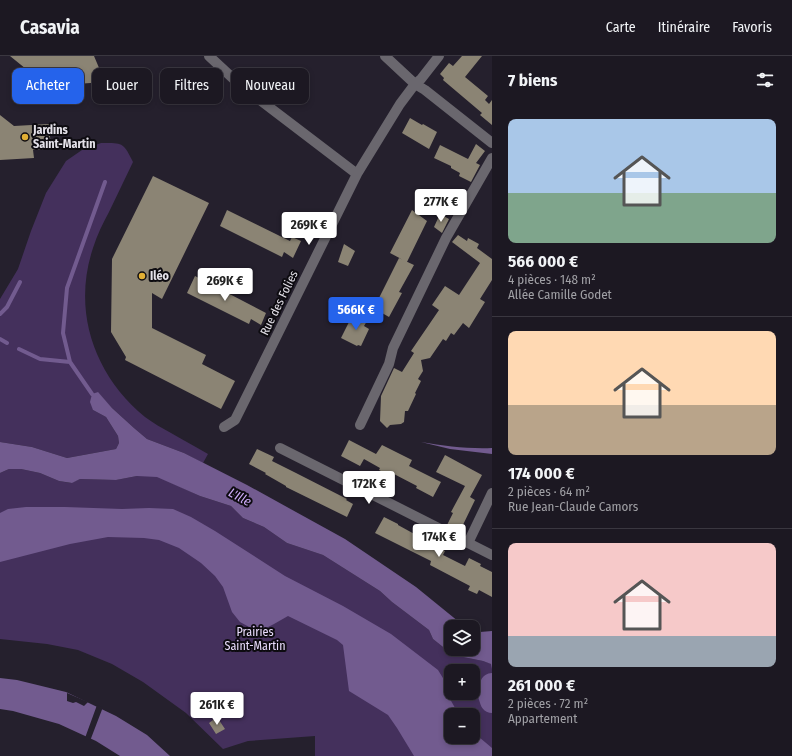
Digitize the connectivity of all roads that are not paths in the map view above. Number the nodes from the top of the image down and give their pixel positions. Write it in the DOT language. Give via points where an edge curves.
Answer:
graph roads {
  1 [pos="210,56"];
  2 [pos="385,56"];
  3 [pos="439,56"];
  4 [pos="416,84"];
  5 [pos="492,143"];
  6 [pos="492,158"];
  7 [pos="357,174"];
  8 [pos="360,425"];
  9 [pos="224,427"];
  10 [pos="280,448"];
  11 [pos="492,493"];
  12 [pos="468,543"];
  13 [pos="492,555"];
  1 -- 7 [label="street" via="239,84"];
  2 -- 4 [label="street"];
  3 -- 4 [label="street, Rue des Folies"];
  4 -- 5 [label="street"];
  4 -- 7 [label="street, Rue des Folies" via="400,104"];
  6 -- 8 [label="street" via="446,238 393,348 389,364"];
  7 -- 9 [label="street, Rue des Folies" via="235,420"];
  10 -- 12 [label="street"];
  11 -- 12 [label="street"];
  12 -- 13 [label="street"];
}
